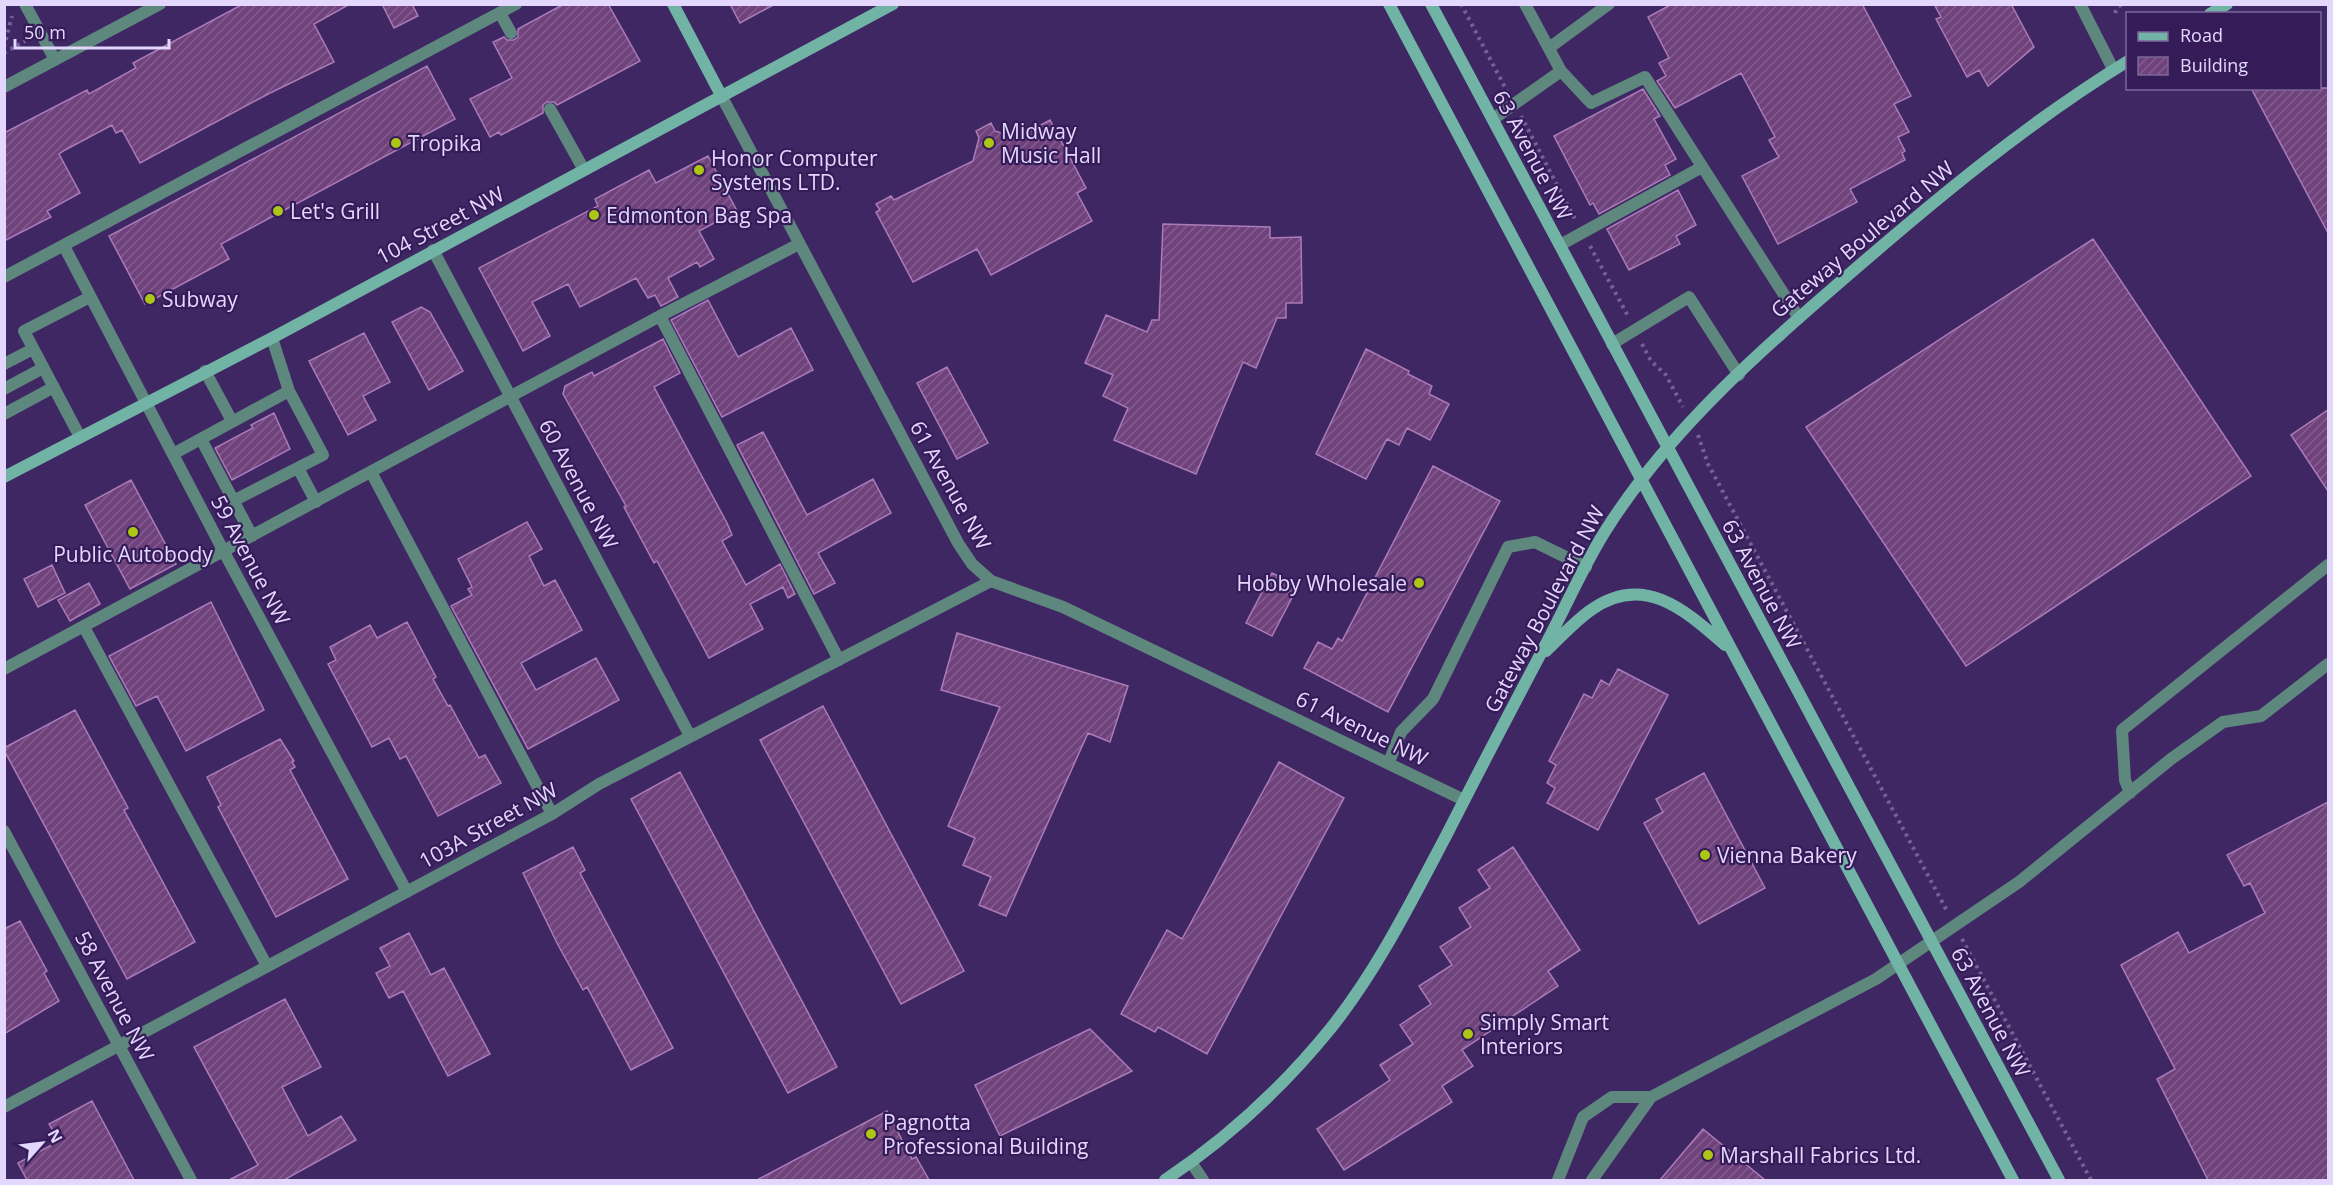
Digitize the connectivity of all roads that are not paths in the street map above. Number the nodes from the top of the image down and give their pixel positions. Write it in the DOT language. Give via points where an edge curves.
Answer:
graph roads {
  1 [pos="25,4"];
  2 [pos="160,4"];
  3 [pos="516,4"];
  4 [pos="673,4"];
  5 [pos="893,4"];
  6 [pos="1389,4"];
  7 [pos="1431,4"];
  8 [pos="1526,4"];
  9 [pos="1609,4"];
  10 [pos="2080,4"];
  11 [pos="2227,4"];
  12 [pos="2213,12"];
  13 [pos="500,13"];
  14 [pos="511,33"];
  15 [pos="1549,48"];
  16 [pos="55,60"];
  17 [pos="2126,61"];
  18 [pos="2113,69"];
  19 [pos="1561,71"];
  20 [pos="4,87"];
  21 [pos="722,97"];
  22 [pos="550,109"];
  23 [pos="1493,119"];
  24 [pos="1702,167"];
  25 [pos="584,170"];
  26 [pos="799,244"];
  27 [pos="1560,245"];
  28 [pos="64,246"];
  29 [pos="433,250"];
  30 [pos="4,277"];
  31 [pos="90,297"];
  32 [pos="660,316"];
  33 [pos="1799,318"];
  34 [pos="272,338"];
  35 [pos="1612,344"];
  36 [pos="33,349"];
  37 [pos="4,364"];
  38 [pos="43,368"];
  39 [pos="205,371"];
  40 [pos="1739,375"];
  41 [pos="54,387"];
  42 [pos="4,389"];
  43 [pos="289,391"];
  44 [pos="510,396"];
  45 [pos="146,402"];
  46 [pos="4,414"];
  47 [pos="232,421"];
  48 [pos="80,437"];
  49 [pos="201,439"];
  50 [pos="1667,448"];
  51 [pos="173,454"];
  52 [pos="298,468"];
  53 [pos="370,472"];
  54 [pos="4,477"];
  55 [pos="1641,479"];
  56 [pos="233,501"];
  57 [pos="316,502"];
  58 [pos="252,536"];
  59 [pos="224,552"];
  60 [pos="2328,565"];
  61 [pos="1586,567"];
  62 [pos="991,581"];
  63 [pos="84,627"];
  64 [pos="1730,649"];
  65 [pos="1539,657"];
  66 [pos="839,660"];
  67 [pos="2328,664"];
  68 [pos="4,669"];
  69 [pos="690,736"];
  70 [pos="1389,762"];
  71 [pos="2130,793"];
  72 [pos="1464,800"];
  73 [pos="552,814"];
  74 [pos="4,831"];
  75 [pos="407,892"];
  76 [pos="267,966"];
  77 [pos="119,1045"];
  78 [pos="1651,1097"];
  79 [pos="4,1107"];
  80 [pos="1191,1162"];
  81 [pos="190,1180"];
  82 [pos="1166,1180"];
  83 [pos="1203,1180"];
  84 [pos="1558,1180"];
  85 [pos="1592,1180"];
  86 [pos="2013,1180"];
  87 [pos="2059,1180"];
  1 -- 16 [label="street"];
  2 -- 16 [label="street"];
  3 -- 13 [label="street"];
  4 -- 21 [label="main road, 61 Avenue NW"];
  5 -- 21 [label="main road, 104 Street NW"];
  6 -- 55 [label="main road"];
  7 -- 23 [label="main road, 63 Avenue NW"];
  8 -- 15 [label="street"];
  9 -- 15 [label="street"];
  10 -- 18 [label="street"];
  11 -- 12 [label="main road"];
  13 -- 14 [label="street"];
  13 -- 28 [label="street"];
  15 -- 19 [label="street"];
  16 -- 20 [label="street"];
  17 -- 18 [label="main road, Gateway Boulevard NW"];
  18 -- 33 [label="main road, Gateway Boulevard NW" via="2010,141"];
  19 -- 23 [label="street"];
  19 -- 24 [label="street" via="1591,103 1645,77"];
  21 -- 25 [label="main road, 104 Street NW"];
  21 -- 26 [label="street, 61 Avenue NW"];
  22 -- 25 [label="street"];
  23 -- 27 [label="main road, 63 Avenue NW"];
  24 -- 27 [label="street"];
  24 -- 33 [label="street"];
  25 -- 29 [label="main road, 104 Street NW"];
  26 -- 32 [label="street"];
  26 -- 62 [label="street, 61 Avenue NW" via="958,543 972,564"];
  27 -- 35 [label="main road, 63 Avenue NW"];
  28 -- 30 [label="street"];
  28 -- 31 [label="street, 59 Avenue NW"];
  29 -- 34 [label="main road, 104 Street NW"];
  29 -- 44 [label="street, 60 Avenue NW"];
  31 -- 36 [label="street" via="24,331"];
  31 -- 45 [label="street, 59 Avenue NW"];
  32 -- 44 [label="street"];
  32 -- 66 [label="street"];
  33 -- 40 [label="main road, Gateway Boulevard NW"];
  34 -- 39 [label="main road, 104 Street NW"];
  34 -- 43 [label="street"];
  35 -- 40 [label="street" via="1689,297"];
  35 -- 50 [label="main road, 63 Avenue NW"];
  36 -- 37 [label="street"];
  36 -- 38 [label="street"];
  38 -- 41 [label="street"];
  38 -- 42 [label="street"];
  39 -- 45 [label="main road, 104 Street NW"];
  39 -- 47 [label="street"];
  40 -- 50 [label="main road, Gateway Boulevard NW"];
  41 -- 46 [label="street"];
  41 -- 48 [label="street"];
  43 -- 47 [label="street"];
  43 -- 52 [label="street" via="323,455"];
  44 -- 53 [label="street"];
  44 -- 69 [label="street, 60 Avenue NW"];
  45 -- 48 [label="main road, 104 Street NW"];
  45 -- 51 [label="street, 59 Avenue NW"];
  47 -- 49 [label="street"];
  48 -- 54 [label="main road, 104 Street NW"];
  49 -- 51 [label="street"];
  49 -- 56 [label="street"];
  50 -- 55 [label="main road, Gateway Boulevard NW"];
  50 -- 87 [label="main road, 63 Avenue NW"];
  51 -- 59 [label="street, 59 Avenue NW"];
  52 -- 56 [label="street"];
  52 -- 57 [label="street"];
  53 -- 57 [label="street"];
  53 -- 73 [label="street"];
  55 -- 61 [label="main road, Gateway Boulevard NW"];
  55 -- 64 [label="main road"];
  56 -- 58 [label="street"];
  57 -- 58 [label="street"];
  58 -- 59 [label="street"];
  59 -- 63 [label="street"];
  59 -- 75 [label="street, 59 Avenue NW"];
  60 -- 71 [label="street" via="2122,730 2125,780"];
  61 -- 65 [label="main road, Gateway Boulevard NW"];
  61 -- 70 [label="street" via="1535,542 1508,548 1432,699 1401,732"];
  62 -- 66 [label="street, 103A Street NW"];
  62 -- 70 [label="street, 61 Avenue NW" via="1063,607"];
  63 -- 68 [label="street"];
  63 -- 76 [label="street"];
  64 -- 65 [label="main road" via="1678,606 1642,595 1623,597 1592,609"];
  64 -- 86 [label="main road"];
  65 -- 72 [label="main road, Gateway Boulevard NW"];
  66 -- 69 [label="street, 103A Street NW"];
  67 -- 71 [label="street" via="2261,716 2223,722"];
  69 -- 73 [label="street, 103A Street NW"];
  70 -- 72 [label="street, 61 Avenue NW"];
  71 -- 78 [label="street" via="1997,898 1866,984"];
  72 -- 80 [label="main road, Gateway Boulevard NW" via="1406,911 1334,1024 1250,1114"];
  73 -- 75 [label="street, 103A Street NW"];
  74 -- 77 [label="street, 58 Avenue NW"];
  75 -- 76 [label="street, 103A Street NW"];
  76 -- 77 [label="street, 103A Street NW"];
  77 -- 79 [label="street, 103A Street NW"];
  77 -- 81 [label="street, 58 Avenue NW"];
  78 -- 84 [label="street" via="1612,1097 1583,1117"];
  78 -- 85 [label="street"];
  80 -- 82 [label="main road, Gateway Boulevard NW"];
  80 -- 83 [label="street"];
}
